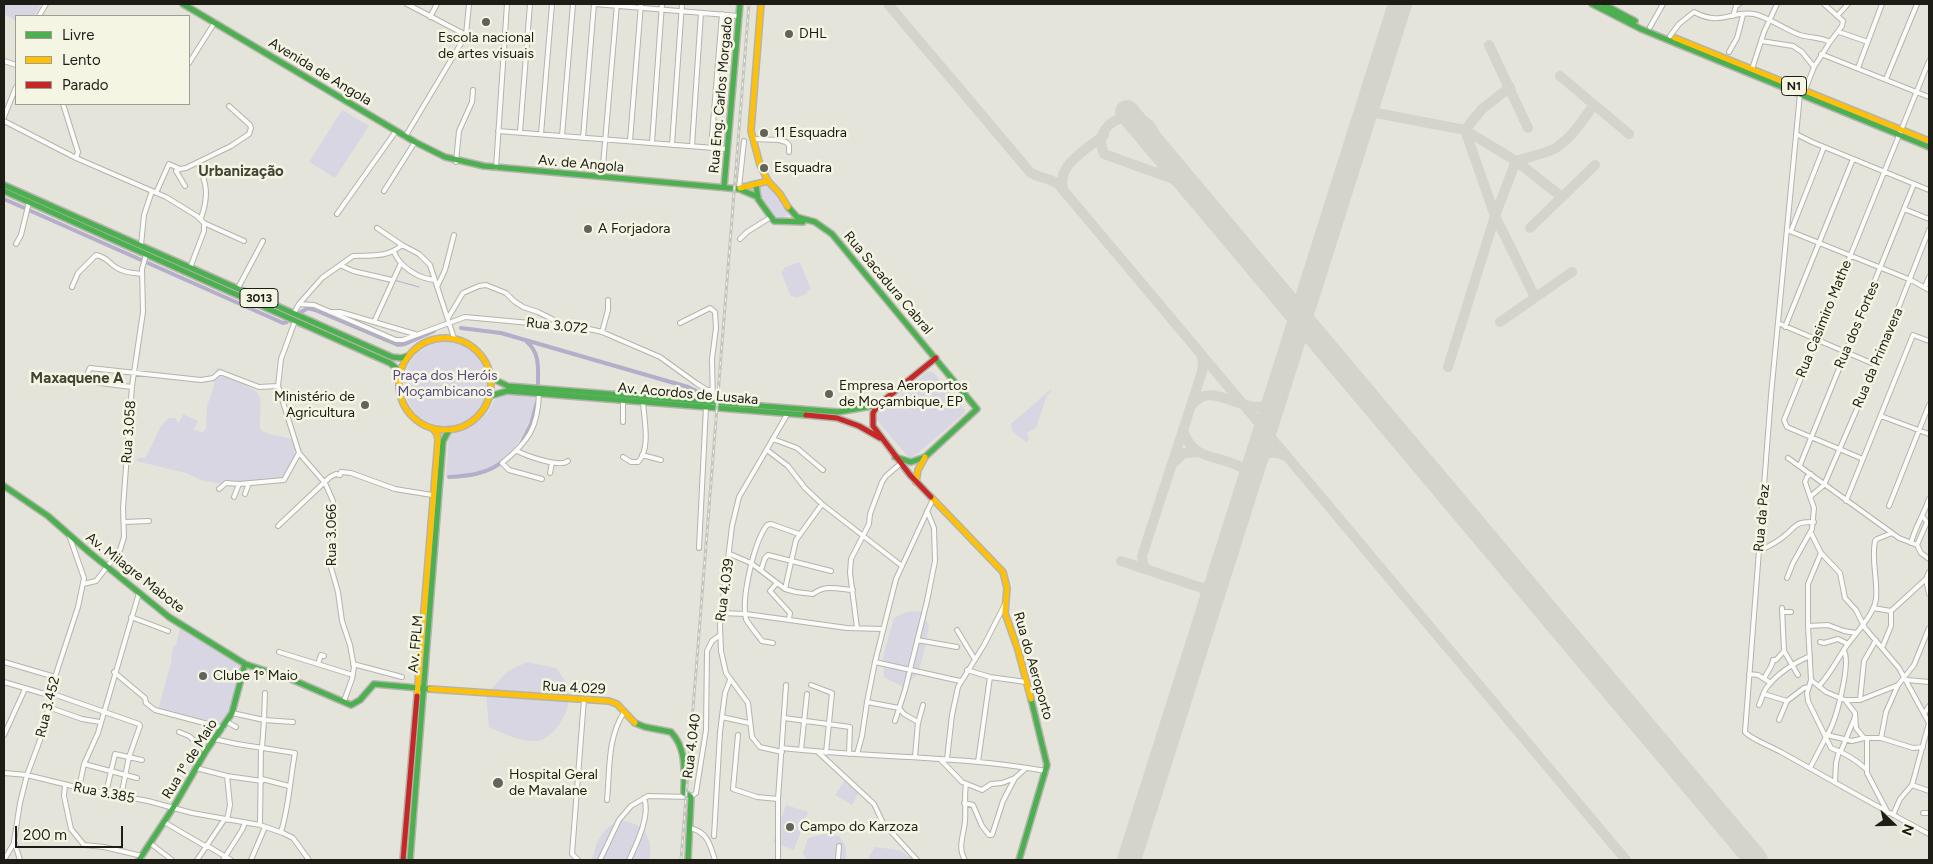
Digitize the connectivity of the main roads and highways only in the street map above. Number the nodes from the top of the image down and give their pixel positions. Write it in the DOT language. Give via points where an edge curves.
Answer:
graph roads {
  1 [pos="183,4"];
  2 [pos="740,4"];
  3 [pos="761,4"];
  4 [pos="1592,4"];
  5 [pos="1603,4"];
  6 [pos="1724,60"];
  7 [pos="1802,92"];
  8 [pos="1900,132"];
  9 [pos="1929,141"];
  10 [pos="1929,147"];
  11 [pos="446,158"];
  12 [pos="760,165"];
  13 [pos="768,181"];
  14 [pos="757,183"];
  15 [pos="4,185"];
  16 [pos="727,188"];
  17 [pos="739,188"];
  18 [pos="4,192"];
  19 [pos="758,197"];
  20 [pos="790,210"];
  21 [pos="785,221"];
  22 [pos="821,225"];
  23 [pos="408,356"];
  24 [pos="936,358"];
  25 [pos="399,376"];
  26 [pos="491,378"];
  27 [pos="490,396"];
  28 [pos="878,405"];
  29 [pos="433,429"];
  30 [pos="448,430"];
  31 [pos="881,438"];
  32 [pos="895,457"];
  33 [pos="925,457"];
  34 [pos="916,482"];
  35 [pos="4,486"];
  36 [pos="246,664"];
  37 [pos="419,686"];
  38 [pos="691,797"];
  39 [pos="141,858"];
  40 [pos="402,860"];
  41 [pos="410,860"];
  42 [pos="688,860"];
  43 [pos="1019,860"];
  1 -- 11 [label="main road, Avenida de Angola" via="405,137"];
  2 -- 16 [label="main road, Rua Eng. Carlos Morgado" via="727,149"];
  3 -- 12 [label="main road" via="751,123"];
  4 -- 6 [label="main road, N1" via="1621,20"];
  5 -- 6 [label="main road, N1"];
  6 -- 7 [label="main road, N1"];
  6 -- 7 [label="main road, N1"];
  7 -- 8 [label="main road, N1"];
  8 -- 9 [label="main road, N1"];
  8 -- 10 [label="main road, N1"];
  11 -- 16 [label="main road, Av. de Angola" via="496,168"];
  12 -- 13 [label="main road"];
  12 -- 14 [label="main road"];
  13 -- 14 [label="main road"];
  13 -- 20 [label="main road"];
  14 -- 17 [label="main road"];
  14 -- 19 [label="main road" via="755,191"];
  15 -- 23 [label="main road, 3013" via="367,346 397,358"];
  16 -- 17 [label="main road"];
  17 -- 19 [label="main road"];
  18 -- 25 [label="main road, 3013" via="146,259 390,363"];
  19 -- 21 [label="main road" via="771,218"];
  20 -- 21 [label="main road"];
  20 -- 22 [label="main road, Rua Sacadura Cabral" via="801,219"];
  21 -- 22 [label="main road"];
  22 -- 24 [label="main road, Rua Sacadura Cabral"];
  23 -- 25 [label="main road"];
  23 -- 26 [label="main road" via="433,338 454,338 480,352"];
  24 -- 28 [label="main road"];
  24 -- 33 [label="main road" via="977,409"];
  25 -- 29 [label="main road" via="405,408 422,424"];
  26 -- 27 [label="main road"];
  26 -- 28 [label="main road, Av. Acordos de Lusaka" via="508,386 838,412"];
  27 -- 30 [label="main road" via="475,420"];
  27 -- 31 [label="main road, Av. Acordos de Lusaka" via="507,391 788,413 846,421"];
  28 -- 31 [label="main road, Rua do Aeroporto" via="872,418"];
  29 -- 30 [label="main road"];
  29 -- 37 [label="main road" via="438,437"];
  30 -- 37 [label="main road, Av. FPLM" via="443,441"];
  31 -- 32 [label="main road, Rua do Aeroporto"];
  32 -- 33 [label="main road" via="911,462"];
  32 -- 34 [label="main road, Rua do Aeroporto"];
  33 -- 34 [label="main road"];
  34 -- 43 [label="main road, Rua do Aeroporto" via="1003,572 1007,588 1005,613 1045,751 1046,771"];
  35 -- 36 [label="main road, Av. Milagre Mabote" via="32,504 169,617"];
  36 -- 37 [label="main road, Av. Milagre Mabote" via="351,705 363,700 374,684"];
  36 -- 39 [label="main road, Rua 1º de Maio" via="232,713"];
  37 -- 38 [label="main road, Rua 4.029" via="495,695 613,702 635,723 674,734 684,761 684,792"];
  37 -- 40 [label="main road, Av. FPLM"];
  37 -- 41 [label="main road, Av. FPLM" via="422,704"];
  38 -- 42 [label="main road, Rua 4.040"];
}
